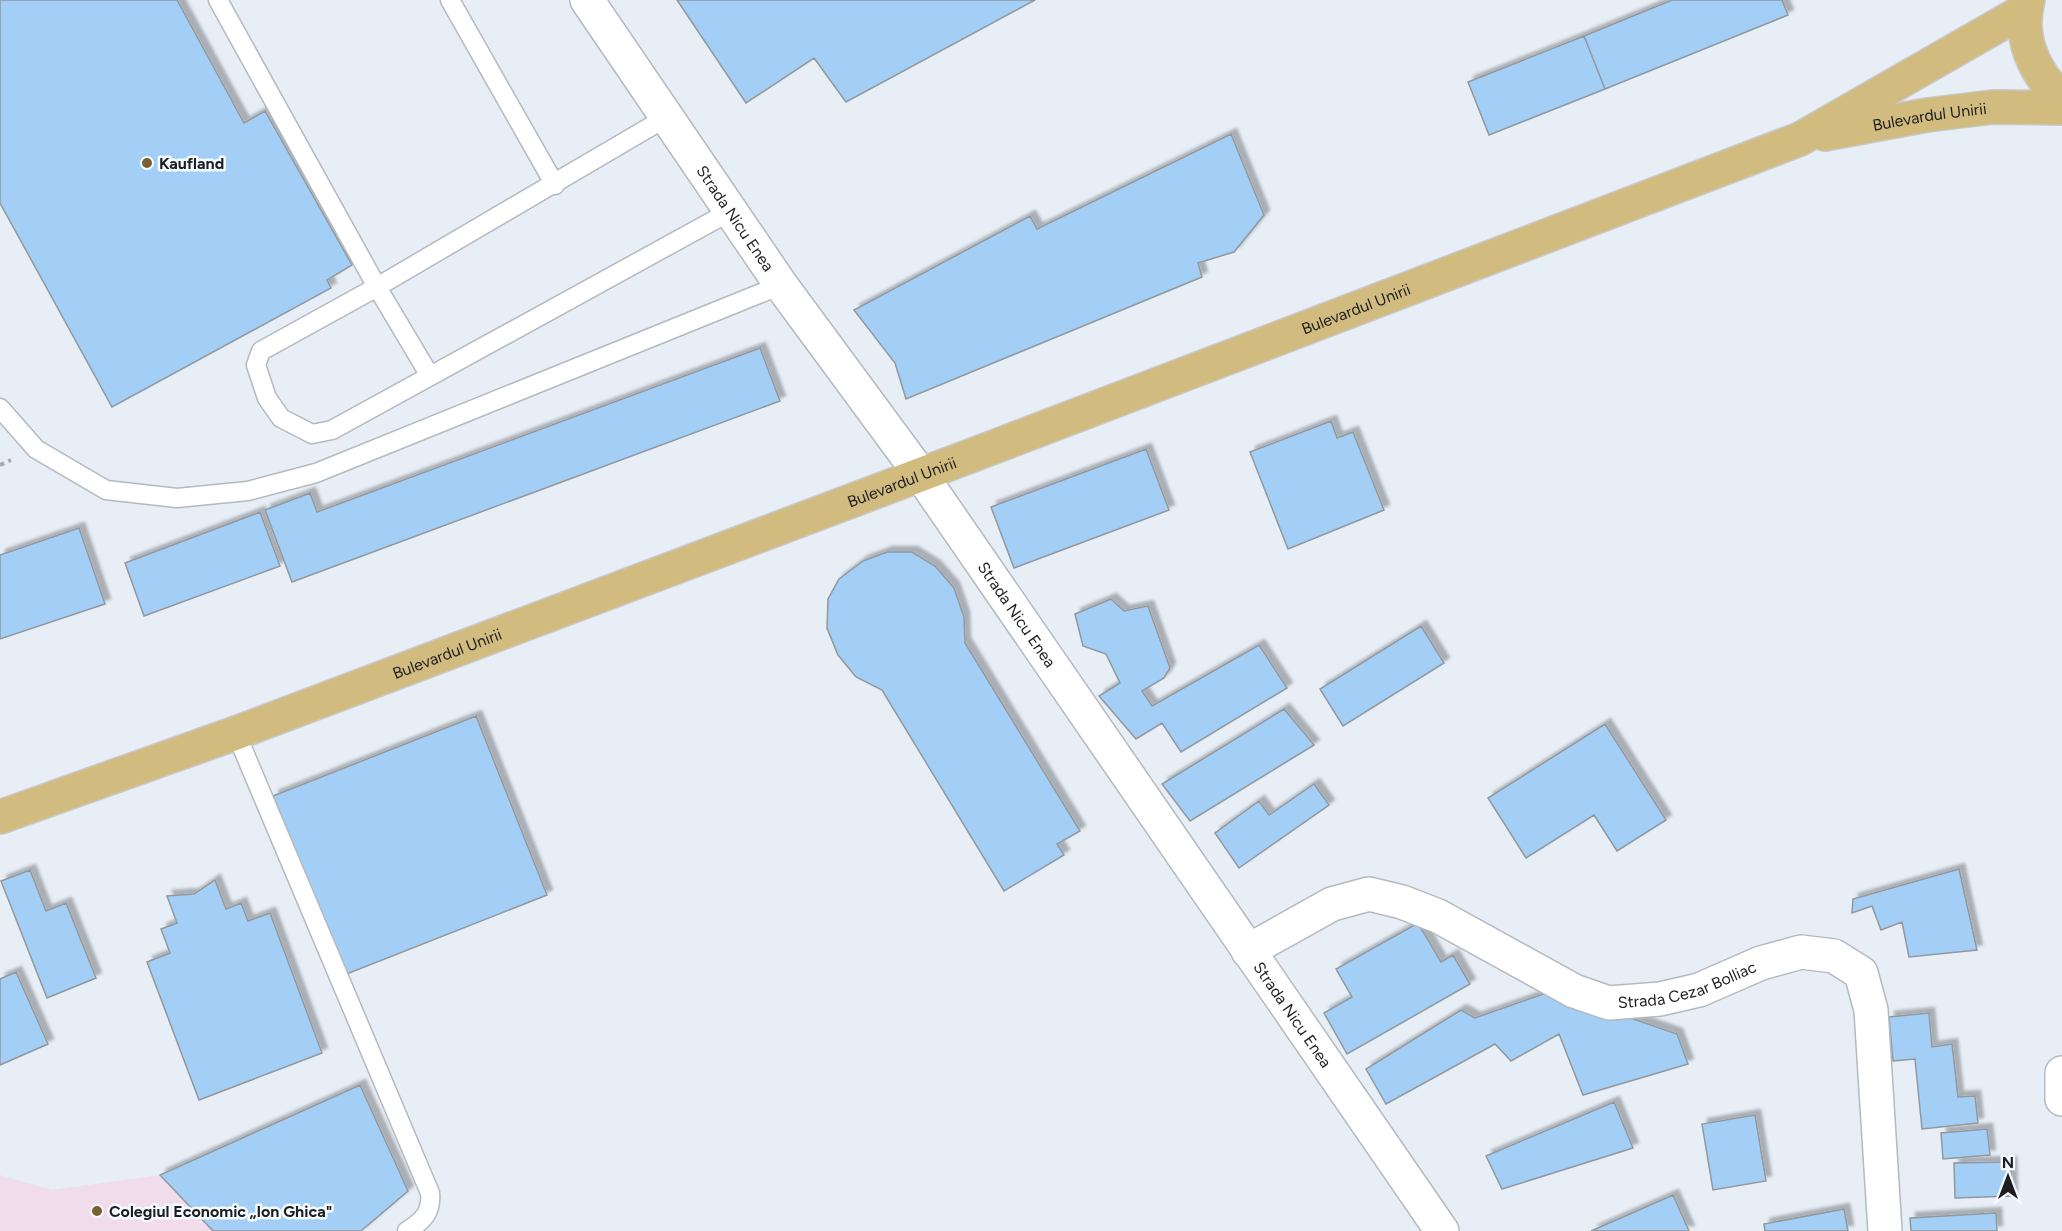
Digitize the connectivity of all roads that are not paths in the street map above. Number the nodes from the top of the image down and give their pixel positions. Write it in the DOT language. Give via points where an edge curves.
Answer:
graph roads {
  1 [pos="218,0"];
  2 [pos="450,0"];
  3 [pos="588,0"];
  4 [pos="2026,5"];
  5 [pos="2062,98"];
  6 [pos="2062,108"];
  7 [pos="667,117"];
  8 [pos="1800,139"];
  9 [pos="555,185"];
  10 [pos="731,211"];
  11 [pos="782,285"];
  12 [pos="378,287"];
  13 [pos="430,376"];
  14 [pos="0,408"];
  15 [pos="921,475"];
  16 [pos="236,733"];
  17 [pos="0,817"];
  18 [pos="1248,951"];
  19 [pos="2062,1073"];
  20 [pos="2062,1099"];
  21 [pos="407,1231"];
  22 [pos="1442,1231"];
  23 [pos="1885,1231"];
  1 -- 12 [label="lane"];
  2 -- 9 [label="lane"];
  3 -- 7 [label="street, Strada Nicu Enea"];
  4 -- 5 [label="main road" via="2028,49 2045,83"];
  4 -- 8 [label="main road, Bulevardul Unirii"];
  6 -- 8 [label="main road, Bulevardul Unirii" via="1982,108"];
  7 -- 9 [label="lane"];
  7 -- 10 [label="street, Strada Nicu Enea"];
  8 -- 15 [label="main road, Bulevardul Unirii"];
  9 -- 12 [label="lane"];
  10 -- 11 [label="street, Strada Nicu Enea"];
  10 -- 13 [label="lane"];
  11 -- 14 [label="lane" via="316,473 248,491 177,498 106,490 36,448"];
  11 -- 15 [label="street, Strada Nicu Enea"];
  12 -- 13 [label="lane"];
  12 -- 13 [label="lane" via="261,351 256,365 267,398 281,418 312,434 332,429"];
  15 -- 16 [label="main road, Bulevardul Unirii"];
  15 -- 18 [label="street, Strada Nicu Enea"];
  16 -- 17 [label="main road, Bulevardul Unirii"];
  16 -- 21 [label="lane" via="430,1193 427,1215"];
  18 -- 22 [label="street, Strada Nicu Enea"];
  18 -- 23 [label="street, Strada Cezar Bolliac" via="1332,904 1370,894 1438,916 1574,991 1609,1003 1660,999 1699,990 1761,963 1801,952 1834,956 1861,973 1871,1010"];
  19 -- 20 [label="street"];
}
